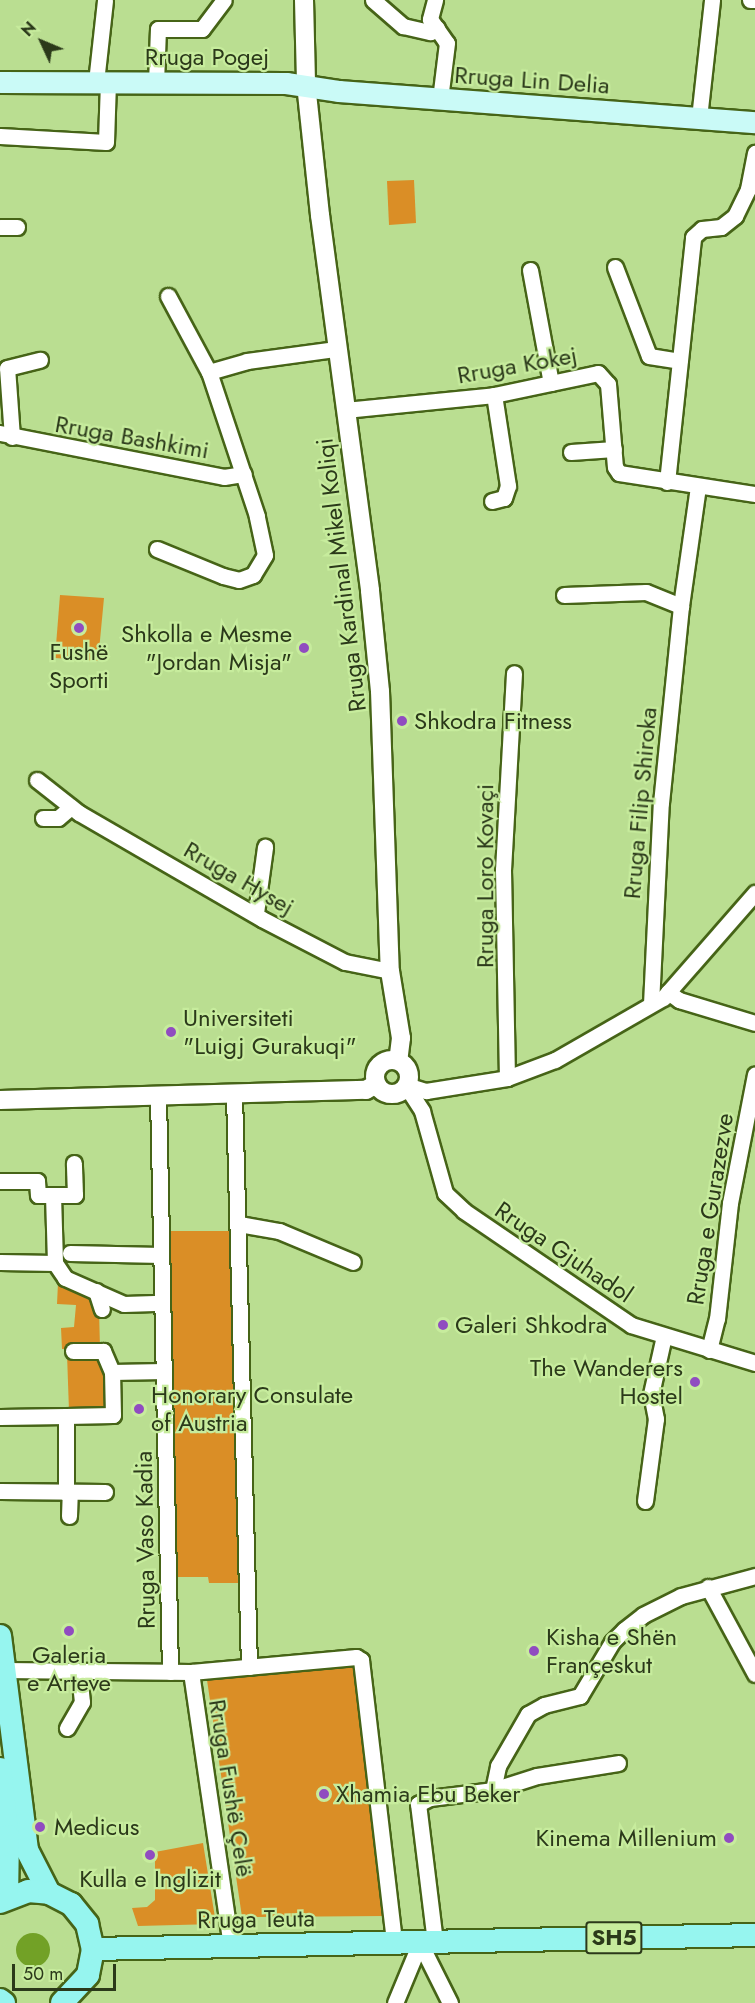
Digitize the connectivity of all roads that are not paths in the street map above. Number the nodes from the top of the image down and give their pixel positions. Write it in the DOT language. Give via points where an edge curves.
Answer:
graph roads {
  1 [pos="105,0"];
  2 [pos="224,0"];
  3 [pos="304,0"];
  4 [pos="373,0"];
  5 [pos="435,0"];
  6 [pos="712,0"];
  7 [pos="750,0"];
  8 [pos="755,0"];
  9 [pos="437,28"];
  10 [pos="0,82"];
  11 [pos="102,82"];
  12 [pos="156,83"];
  13 [pos="306,84"];
  14 [pos="440,99"];
  15 [pos="699,118"];
  16 [pos="755,122"];
  17 [pos="0,136"];
  18 [pos="755,153"];
  19 [pos="0,227"];
  20 [pos="17,227"];
  21 [pos="615,267"];
  22 [pos="530,270"];
  23 [pos="168,296"];
  24 [pos="336,349"];
  25 [pos="40,360"];
  26 [pos="680,361"];
  27 [pos="209,372"];
  28 [pos="551,383"];
  29 [pos="495,395"];
  30 [pos="345,410"];
  31 [pos="6,435"];
  32 [pos="614,448"];
  33 [pos="572,452"];
  34 [pos="244,474"];
  35 [pos="667,482"];
  36 [pos="698,487"];
  37 [pos="755,492"];
  38 [pos="492,501"];
  39 [pos="157,549"];
  40 [pos="564,594"];
  41 [pos="681,606"];
  42 [pos="514,673"];
  43 [pos="37,780"];
  44 [pos="71,807"];
  45 [pos="43,818"];
  46 [pos="265,847"];
  47 [pos="755,893"];
  48 [pos="256,913"];
  49 [pos="390,971"];
  50 [pos="668,992"];
  51 [pos="651,1005"];
  52 [pos="755,1023"];
  53 [pos="398,1061"];
  54 [pos="755,1074"];
  55 [pos="507,1078"];
  56 [pos="376,1084"];
  57 [pos="406,1086"];
  58 [pos="234,1094"];
  59 [pos="158,1095"];
  60 [pos="0,1100"];
  61 [pos="74,1163"];
  62 [pos="0,1181"];
  63 [pos="53,1195"];
  64 [pos="238,1224"];
  65 [pos="70,1252"];
  66 [pos="161,1255"];
  67 [pos="0,1262"];
  68 [pos="353,1262"];
  69 [pos="55,1263"];
  70 [pos="96,1291"];
  71 [pos="162,1303"];
  72 [pos="102,1309"];
  73 [pos="664,1336"];
  74 [pos="709,1350"];
  75 [pos="73,1351"];
  76 [pos="755,1363"];
  77 [pos="164,1371"];
  78 [pos="112,1372"];
  79 [pos="66,1416"];
  80 [pos="0,1417"];
  81 [pos="0,1491"];
  82 [pos="105,1492"];
  83 [pos="68,1493"];
  84 [pos="645,1501"];
  85 [pos="69,1516"];
  86 [pos="755,1576"];
  87 [pos="708,1587"];
  88 [pos="0,1636"];
  89 [pos="249,1667"];
  90 [pos="4,1670"];
  91 [pos="79,1671"];
  92 [pos="170,1672"];
  93 [pos="191,1672"];
  94 [pos="755,1674"];
  95 [pos="67,1728"];
  96 [pos="618,1763"];
  97 [pos="0,1769"];
  98 [pos="493,1790"];
  99 [pos="49,1893"];
  100 [pos="4,1900"];
  101 [pos="755,1935"];
  102 [pos="427,1942"];
  103 [pos="394,1943"];
  104 [pos="231,1946"];
  105 [pos="93,1949"];
  106 [pos="0,2000"];
  107 [pos="4,2003"];
  108 [pos="62,2003"];
  109 [pos="396,2003"];
  110 [pos="450,2003"];
  1 -- 11 [label="street"];
  2 -- 12 [label="street" via="202,29 158,29"];
  3 -- 13 [label="street, Rruga Kardinal Mikel Koliqi"];
  4 -- 9 [label="street" via="403,26 430,32"];
  5 -- 9 [label="street" via="430,19"];
  6 -- 15 [label="street"];
  7 -- 8 [label="street"];
  9 -- 14 [label="street" via="447,43"];
  10 -- 11 [label="main road, Rruga Pogej"];
  11 -- 12 [label="main road, Rruga Pogej"];
  11 -- 17 [label="street" via="106,142"];
  12 -- 13 [label="main road, Rruga Pogej"];
  13 -- 14 [label="main road, Rruga Lin Delia"];
  13 -- 24 [label="street, Rruga Kardinal Mikel Koliqi"];
  14 -- 15 [label="main road, Rruga Lin Delia"];
  15 -- 16 [label="main road, Rruga Lin Delia"];
  18 -- 26 [label="street" via="748,189 735,216 721,227 702,229 693,237"];
  19 -- 20 [label="street"];
  21 -- 26 [label="street" via="649,356"];
  22 -- 28 [label="street"];
  23 -- 27 [label="street"];
  24 -- 27 [label="street" via="256,359"];
  24 -- 30 [label="street, Rruga Kardinal Mikel Koliqi"];
  25 -- 31 [label="street, Rruga Bashkimi" via="7,368"];
  26 -- 35 [label="street"];
  27 -- 34 [label="street"];
  28 -- 29 [label="street, Rruga Kokej"];
  28 -- 32 [label="street, Rruga Kokej" via="598,373 604,376"];
  29 -- 30 [label="street, Rruga Kokej"];
  29 -- 38 [label="street" via="508,486 504,498"];
  30 -- 49 [label="street, Rruga Kardinal Mikel Koliqi" via="380,691"];
  31 -- 34 [label="street, Rruga Bashkimi" via="224,477"];
  32 -- 33 [label="street"];
  32 -- 35 [label="street, Rruga Kokej" via="619,473"];
  34 -- 39 [label="street" via="265,555 253,575 239,580 223,576"];
  35 -- 36 [label="street, Rruga Kokej"];
  36 -- 37 [label="street, Rruga Kokej"];
  36 -- 41 [label="street, Rruga Filip Shiroka"];
  40 -- 41 [label="street" via="646,592"];
  41 -- 51 [label="street, Rruga Filip Shiroka" via="660,815"];
  42 -- 55 [label="street, Rruga Loro Kovaçi" via="503,870"];
  43 -- 44 [label="street, Rruga Hysej"];
  44 -- 45 [label="street" via="58,818"];
  44 -- 48 [label="street, Rruga Hysej"];
  46 -- 48 [label="street"];
  47 -- 50 [label="street"];
  48 -- 49 [label="street, Rruga Hysej" via="345,962"];
  49 -- 53 [label="street, Rruga Kardinal Mikel Koliqi" via="400,1038"];
  50 -- 51 [label="street"];
  50 -- 52 [label="street" via="679,1000"];
  51 -- 55 [label="street" via="555,1060"];
  53 -- 56 [label="street" via="379,1065"];
  53 -- 57 [label="street" via="406,1069"];
  54 -- 74 [label="street, Rruga e Gurazezve" via="730,1203 717,1319"];
  55 -- 57 [label="street" via="426,1091"];
  56 -- 57 [label="street" via="393,1094"];
  56 -- 58 [label="street" via="366,1089"];
  57 -- 73 [label="street, Rruga Gjuhadol" via="422,1111 445,1193 464,1211 621,1320"];
  58 -- 59 [label="street"];
  58 -- 64 [label="street"];
  59 -- 60 [label="street"];
  59 -- 66 [label="street, Rruga Vaso Kadia"];
  61 -- 63 [label="street" via="75,1195"];
  62 -- 63 [label="street" via="38,1181 38,1195"];
  63 -- 69 [label="street"];
  64 -- 68 [label="street" via="279,1231"];
  64 -- 89 [label="street"];
  65 -- 66 [label="street"];
  66 -- 71 [label="street, Rruga Vaso Kadia"];
  67 -- 69 [label="street"];
  69 -- 70 [label="street" via="65,1278"];
  70 -- 71 [label="street" via="124,1304"];
  70 -- 72 [label="street"];
  71 -- 77 [label="street, Rruga Vaso Kadia"];
  73 -- 74 [label="street, Rruga Gjuhadol"];
  73 -- 84 [label="street" via="651,1394 656,1419"];
  74 -- 76 [label="street, Rruga Gjuhadol"];
  75 -- 78 [label="street" via="103,1351"];
  77 -- 78 [label="street"];
  77 -- 92 [label="street, Rruga Vaso Kadia"];
  78 -- 79 [label="street" via="113,1415"];
  79 -- 80 [label="street"];
  79 -- 83 [label="street"];
  81 -- 83 [label="street"];
  82 -- 83 [label="street"];
  83 -- 85 [label="street"];
  86 -- 87 [label="street"];
  87 -- 94 [label="street"];
  87 -- 98 [label="street" via="662,1605 624,1630 575,1700 544,1705 528,1714 498,1766"];
  88 -- 90 [label="main road"];
  89 -- 93 [label="street"];
  89 -- 103 [label="street" via="356,1657 363,1664"];
  90 -- 91 [label="street"];
  90 -- 99 [label="main road" via="27,1850"];
  91 -- 92 [label="street"];
  91 -- 95 [label="street" via="82,1702"];
  92 -- 93 [label="street"];
  93 -- 104 [label="street, Rruga Fushë Çelë"];
  96 -- 98 [label="street" via="537,1776"];
  97 -- 100 [label="main road" via="8,1836"];
  98 -- 102 [label="street" via="430,1798 417,1808"];
  99 -- 100 [label="main road" via="28,1891"];
  99 -- 105 [label="main road" via="80,1914"];
  101 -- 102 [label="main road, SH5"];
  102 -- 103 [label="main road, Rruga Teuta / SH5"];
  102 -- 109 [label="street"];
  102 -- 110 [label="street"];
  103 -- 104 [label="main road, Rruga Teuta / SH5"];
  104 -- 105 [label="main road, Rruga Teuta / SH5"];
  105 -- 108 [label="main road" via="88,1975"];
  106 -- 107 [label="main road"];
}
